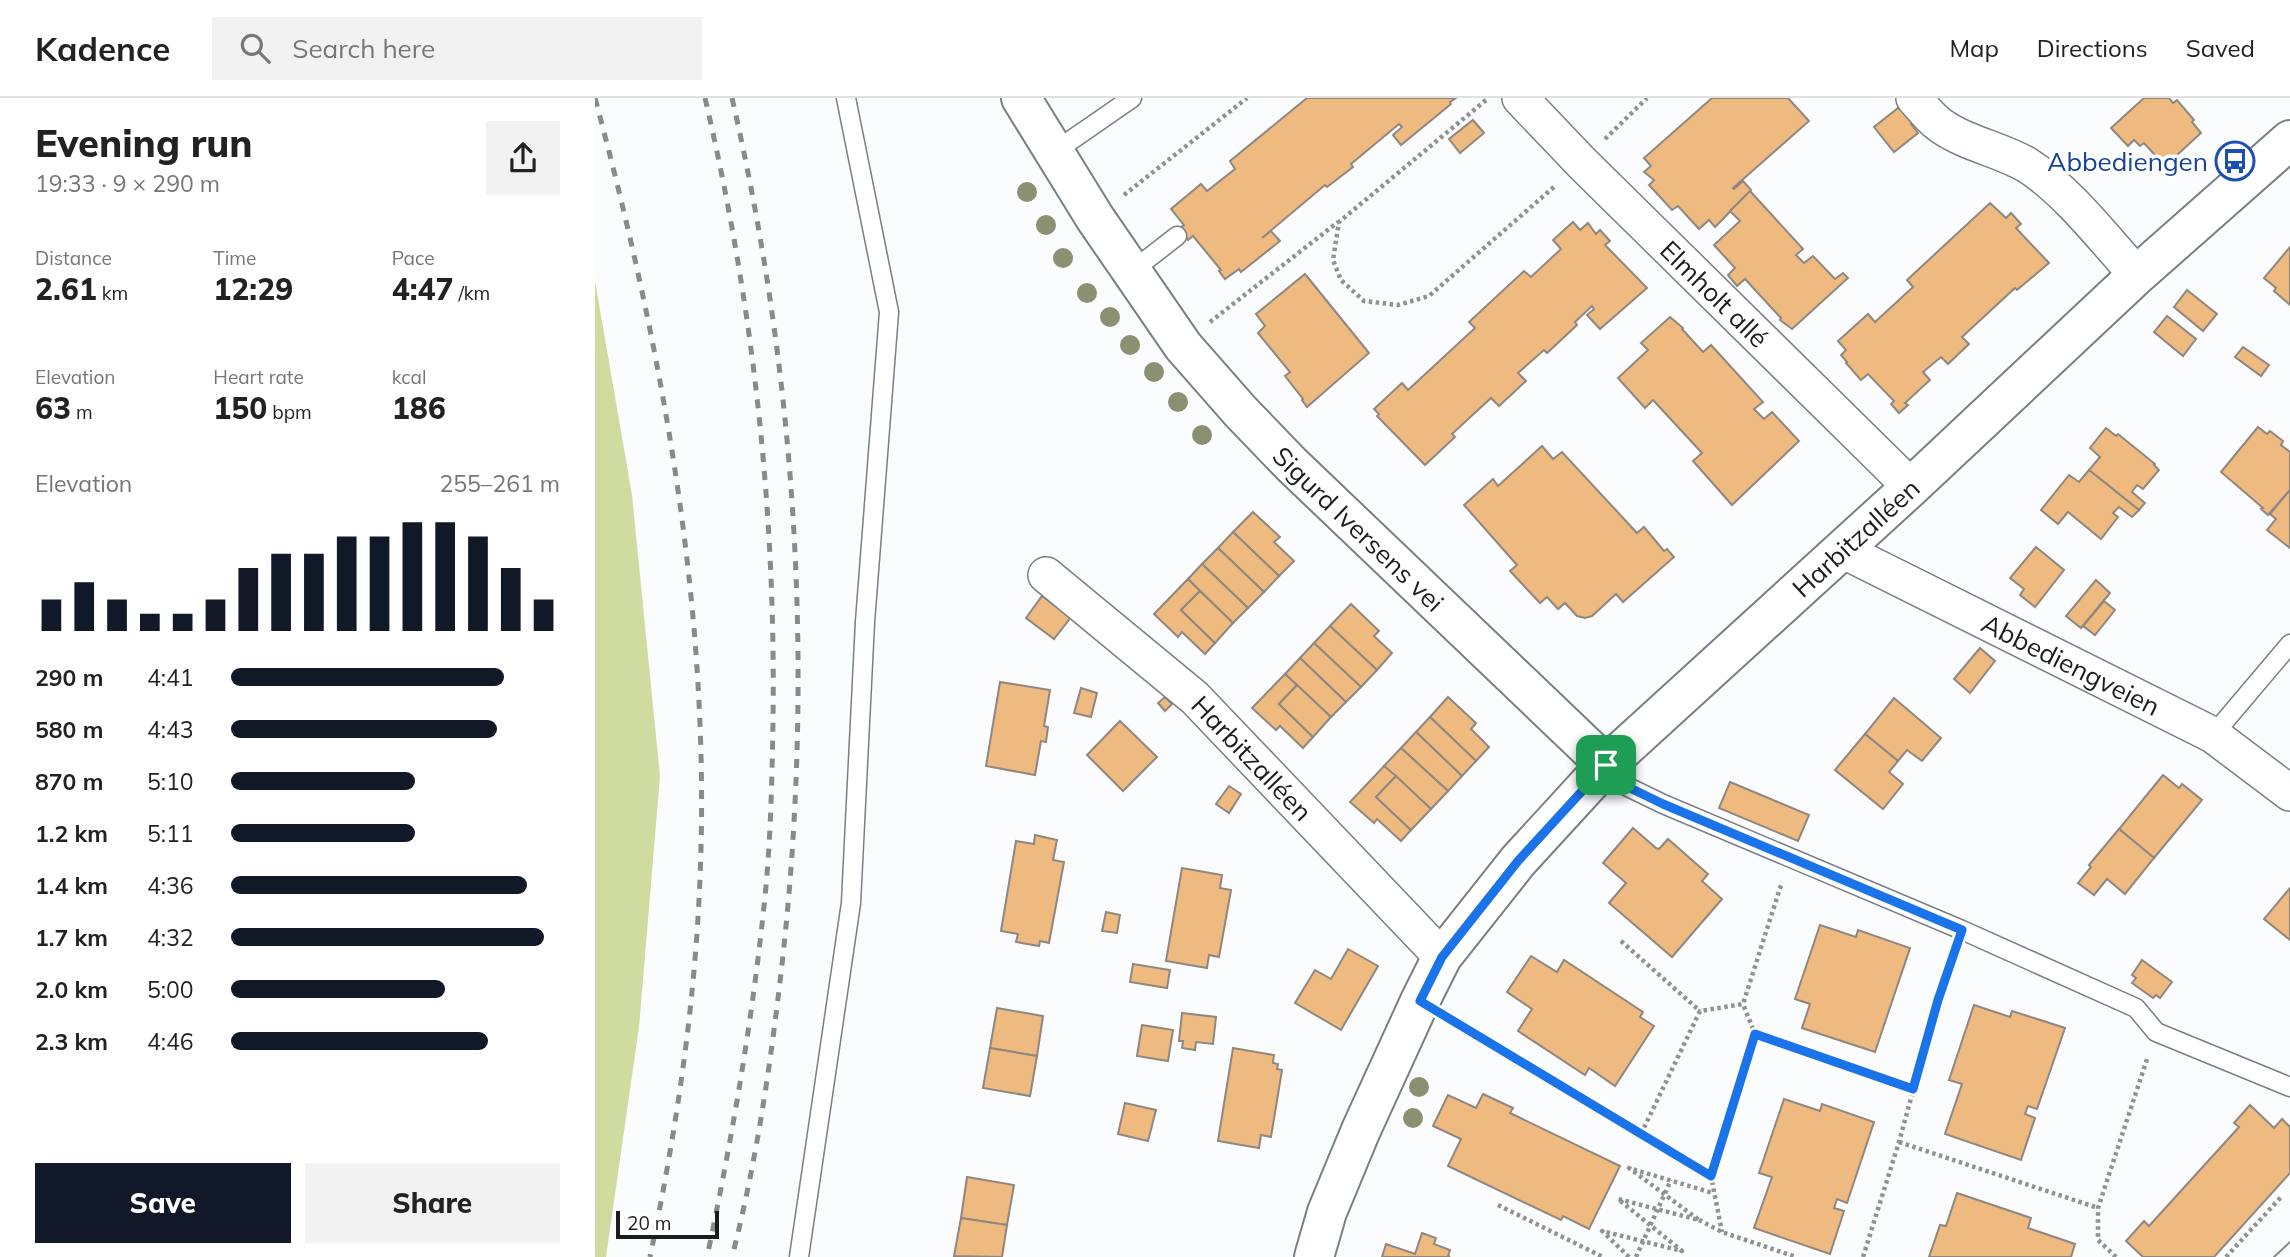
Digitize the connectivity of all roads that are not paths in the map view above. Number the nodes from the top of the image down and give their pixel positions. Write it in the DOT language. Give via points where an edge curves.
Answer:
graph roads {
  1 [pos="846,98"];
  2 [pos="1021,98"];
  3 [pos="1132,98"];
  4 [pos="1520,98"];
  5 [pos="1914,98"];
  6 [pos="2290,140"];
  7 [pos="1054,152"];
  8 [pos="1177,236"];
  9 [pos="1132,271"];
  10 [pos="2137,275"];
  11 [pos="1911,487"];
  12 [pos="1842,550"];
  13 [pos="1046,575"];
  14 [pos="2290,644"];
  15 [pos="2213,735"];
  16 [pos="1606,765"];
  17 [pos="2290,793"];
  18 [pos="1442,957"];
  19 [pos="2290,1087"];
  20 [pos="799,1257"];
  21 [pos="1314,1257"];
  1 -- 20 [label="lane" via="889,312 865,622 851,903"];
  2 -- 7 [label="street, Sigurd Iversens vei"];
  3 -- 7 [label="lane"];
  4 -- 11 [label="street, Elmholt allé"];
  5 -- 10 [label="street" via="1939,125 2029,166 2069,200"];
  6 -- 10 [label="street, Harbitzalléen"];
  7 -- 9 [label="street, Sigurd Iversens vei"];
  8 -- 9 [label="lane"];
  9 -- 16 [label="street, Sigurd Iversens vei" via="1183,346 1257,429"];
  10 -- 11 [label="street, Harbitzalléen"];
  11 -- 12 [label="street, Harbitzalléen"];
  12 -- 15 [label="street, Abbediengveien"];
  12 -- 16 [label="street, Harbitzalléen"];
  13 -- 18 [label="street, Harbitzalléen" via="1195,698"];
  14 -- 15 [label="lane"];
  15 -- 17 [label="street, Abbediengveien"];
  16 -- 18 [label="street, Harbitzalléen" via="1518,861"];
  16 -- 19 [label="lane" via="1626,786 1663,804 2136,1008 2156,1032"];
  18 -- 21 [label="street, Harbitzalléen" via="1336,1189"];
}
